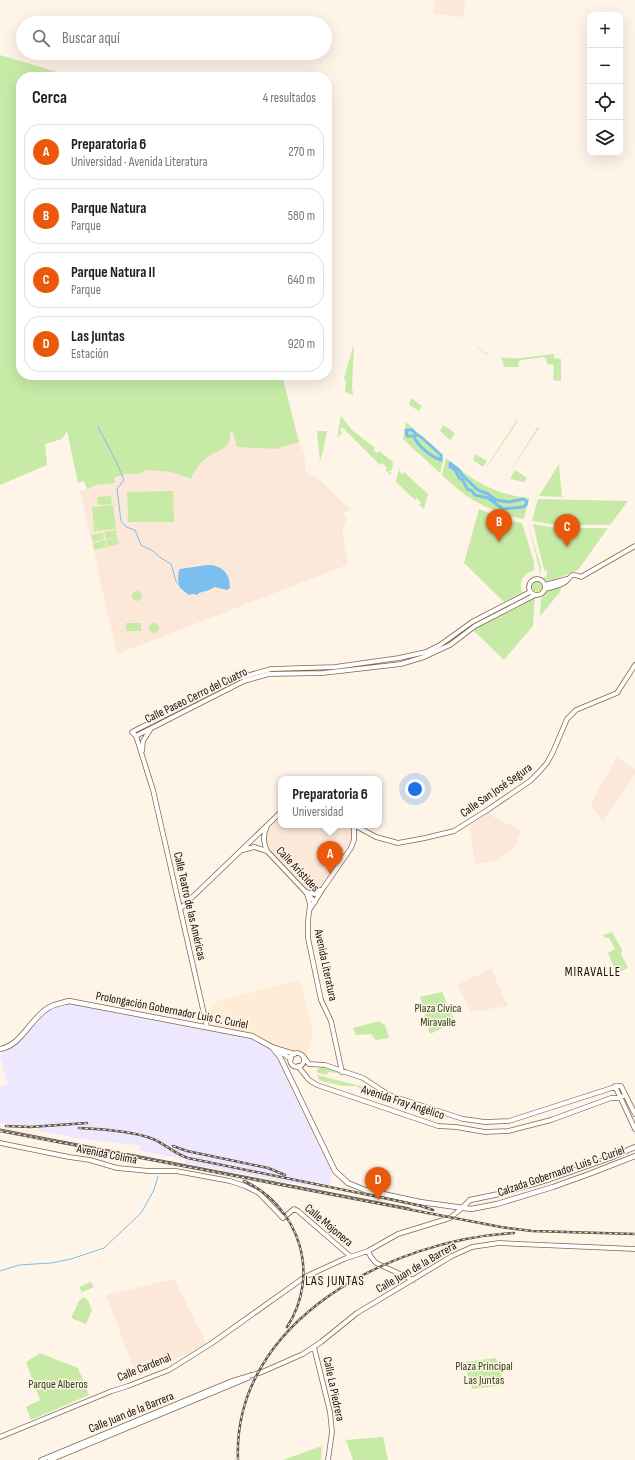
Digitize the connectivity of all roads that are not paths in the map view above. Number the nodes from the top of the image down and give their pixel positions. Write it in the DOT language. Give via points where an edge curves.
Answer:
graph roads {
  1 [pos="635,546"];
  2 [pos="545,587"];
  3 [pos="530,592"];
  4 [pos="535,595"];
  5 [pos="504,605"];
  6 [pos="508,608"];
  7 [pos="635,665"];
  8 [pos="152,728"];
  9 [pos="136,736"];
  10 [pos="142,754"];
  11 [pos="278,815"];
  12 [pos="354,828"];
  13 [pos="360,828"];
  14 [pos="262,833"];
  15 [pos="252,839"];
  16 [pos="264,842"];
  17 [pos="256,847"];
  18 [pos="240,851"];
  19 [pos="267,851"];
  20 [pos="324,887"];
  21 [pos="306,893"];
  22 [pos="315,902"];
  23 [pos="180,909"];
  24 [pos="309,911"];
  25 [pos="207,1026"];
  26 [pos="272,1047"];
  27 [pos="0,1050"];
  28 [pos="295,1054"];
  29 [pos="303,1056"];
  30 [pos="291,1059"];
  31 [pos="298,1066"];
  32 [pos="342,1072"];
  33 [pos="615,1086"];
  34 [pos="625,1095"];
  35 [pos="620,1098"];
  36 [pos="635,1114"];
  37 [pos="635,1129"];
  38 [pos="0,1143"];
  39 [pos="635,1147"];
  40 [pos="635,1156"];
  41 [pos="550,1179"];
  42 [pos="553,1187"];
  43 [pos="485,1197"];
  44 [pos="487,1206"];
  45 [pos="462,1208"];
  46 [pos="294,1209"];
  47 [pos="635,1249"];
  48 [pos="368,1251"];
  49 [pos="350,1256"];
  50 [pos="307,1276"];
  51 [pos="302,1279"];
  52 [pos="413,1280"];
  53 [pos="314,1347"];
  54 [pos="251,1375"];
  55 [pos="0,1437"];
  56 [pos="41,1460"];
  57 [pos="50,1460"];
  58 [pos="328,1460"];
  1 -- 2 [label="street" via="581,577 573,574 563,584"];
  2 -- 3 [label="street" via="540,580 535,579 530,583"];
  2 -- 4 [label="street" via="542,594"];
  3 -- 4 [label="street"];
  3 -- 5 [label="street, Calle Paseo Cerro del Cuatro"];
  4 -- 6 [label="street, Calle Paseo Cerro del Cuatro"];
  5 -- 6 [label="street"];
  5 -- 9 [label="street, Calle Paseo Cerro del Cuatro" via="426,652 335,667 280,668 239,678 132,732"];
  6 -- 8 [label="street, Calle Paseo Cerro del Cuatro" via="475,626 450,645 424,657 401,664 323,674 278,673 259,676 244,681"];
  7 -- 13 [label="street, Calle San José Segura" via="617,693 571,714 547,763 530,781 454,831 398,842 376,837"];
  8 -- 9 [label="street, Calle Paseo Cerro del Cuatro"];
  8 -- 10 [label="street" via="143,741"];
  9 -- 10 [label="street, Calle Teatro de las Américas"];
  10 -- 23 [label="street, Calle Teatro de las Américas" via="153,790"];
  11 -- 14 [label="street"];
  12 -- 20 [label="street" via="351,848"];
  14 -- 15 [label="street"];
  14 -- 16 [label="street, Calle Arístides"];
  15 -- 17 [label="street"];
  15 -- 18 [label="street"];
  16 -- 17 [label="street" via="262,846"];
  16 -- 19 [label="street, Calle Arístides"];
  17 -- 18 [label="street"];
  17 -- 19 [label="street, Calle Arístides"];
  18 -- 23 [label="street"];
  19 -- 21 [label="street, Calle Arístides"];
  20 -- 21 [label="street" via="316,894"];
  20 -- 22 [label="street"];
  21 -- 22 [label="street, Calle Arístides"];
  21 -- 24 [label="street, Avenida Literatura" via="310,904"];
  22 -- 24 [label="street"];
  23 -- 25 [label="street, Calle Teatro de las Américas"];
  24 -- 32 [label="street, Avenida Literatura" via="308,938 321,1000 331,1021"];
  25 -- 26 [label="main road, Prolongación Gobernador Luis C. Curiel" via="252,1036"];
  25 -- 27 [label="main road, Prolongación Gobernador Luis C. Curiel" via="69,1001 47,1008 14,1042"];
  26 -- 28 [label="street"];
  26 -- 30 [label="street"];
  26 -- 45 [label="main road, Prolongación Gobernador Luis C. Curiel" via="282,1060 334,1171 342,1179 355,1187 375,1193"];
  28 -- 29 [label="street"];
  28 -- 30 [label="street"];
  29 -- 31 [label="street" via="303,1063"];
  29 -- 32 [label="street, Avenida Fray Angélico" via="310,1065 325,1065"];
  30 -- 31 [label="street" via="293,1065"];
  31 -- 35 [label="street, Avenida Fray Angélico" via="309,1080 317,1085 438,1126 472,1131 499,1132 527,1127 612,1098"];
  32 -- 33 [label="street, Avenida Fray Angélico" via="363,1078 389,1095 463,1119 484,1122 518,1119"];
  33 -- 34 [label="street, Avenida Fray Angélico" via="621,1086"];
  33 -- 35 [label="street"];
  34 -- 35 [label="street, Avenida Fray Angélico"];
  34 -- 36 [label="street"];
  35 -- 37 [label="street"];
  38 -- 46 [label="street, Avenida Colima" via="90,1160 117,1168 176,1171 230,1181 251,1188 263,1196 283,1218"];
  39 -- 41 [label="main road, Calzada Gobernador Luis C. Curiel"];
  40 -- 42 [label="main road, Calzada Gobernador Luis C. Curiel"];
  41 -- 42 [label="main road"];
  41 -- 43 [label="main road, Calzada Gobernador Luis C. Curiel"];
  42 -- 44 [label="main road, Calzada Gobernador Luis C. Curiel"];
  43 -- 44 [label="main road"];
  43 -- 45 [label="main road, Calzada Gobernador Luis C. Curiel" via="470,1200"];
  44 -- 45 [label="main road, Calzada Gobernador Luis C. Curiel"];
  45 -- 48 [label="street" via="450,1218 398,1234"];
  46 -- 49 [label="street, Calle Mojonera"];
  47 -- 52 [label="street, Calle Juan de la Barrera" via="507,1243 483,1245 452,1256"];
  48 -- 49 [label="street"];
  48 -- 52 [label="street, Calle Mojonera" via="376,1263"];
  49 -- 50 [label="street"];
  51 -- 55 [label="street, Calle Cardenal" via="169,1370"];
  52 -- 53 [label="street, Calle Juan de la Barrera" via="357,1314"];
  53 -- 54 [label="street, Calle Juan de la Barrera" via="290,1360"];
  53 -- 58 [label="street, Calle La Piedrera" via="330,1412 332,1432"];
  54 -- 56 [label="street, Calle Juan de la Barrera"];
  54 -- 57 [label="street, Calle Juan de la Barrera"];
}
